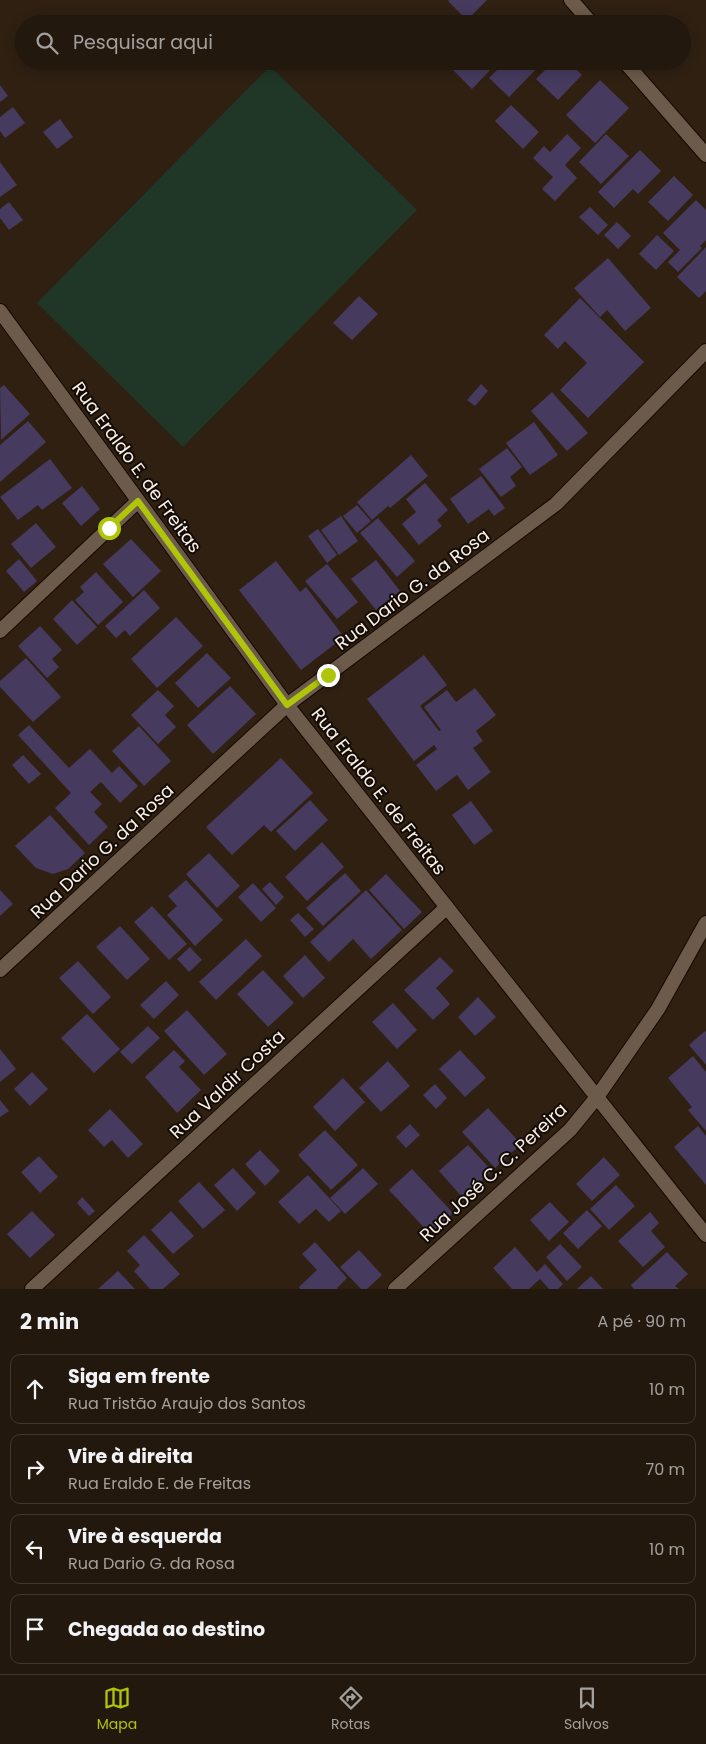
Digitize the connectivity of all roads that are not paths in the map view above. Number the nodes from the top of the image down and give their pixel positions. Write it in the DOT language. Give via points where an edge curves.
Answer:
graph roads {
  1 [pos="571,0"];
  2 [pos="584,15"];
  3 [pos="632,70"];
  4 [pos="706,155"];
  5 [pos="0,311"];
  6 [pos="706,351"];
  7 [pos="138,501"];
  8 [pos="0,631"];
  9 [pos="287,705"];
  10 [pos="447,907"];
  11 [pos="706,924"];
  12 [pos="0,970"];
  13 [pos="597,1097"];
  14 [pos="706,1236"];
  15 [pos="32,1289"];
  16 [pos="395,1289"];
  1 -- 2 [label="street"];
  3 -- 4 [label="street"];
  5 -- 7 [label="street, Rua Eraldo E. de Freitas"];
  6 -- 9 [label="street, Rua Dario G. da Rosa" via="556,504"];
  7 -- 8 [label="street"];
  7 -- 9 [label="street, Rua Eraldo E. de Freitas"];
  9 -- 10 [label="street, Rua Eraldo E. de Freitas"];
  9 -- 12 [label="street, Rua Dario G. da Rosa"];
  10 -- 13 [label="street, Rua Eraldo E. de Freitas"];
  10 -- 15 [label="street, Rua Valdir Costa"];
  11 -- 13 [label="street, Rua José C. C. Pereira" via="658,1009"];
  13 -- 14 [label="street, Rua Eraldo E. de Freitas"];
  13 -- 16 [label="street, Rua José C. C. Pereira" via="570,1130"];
}
